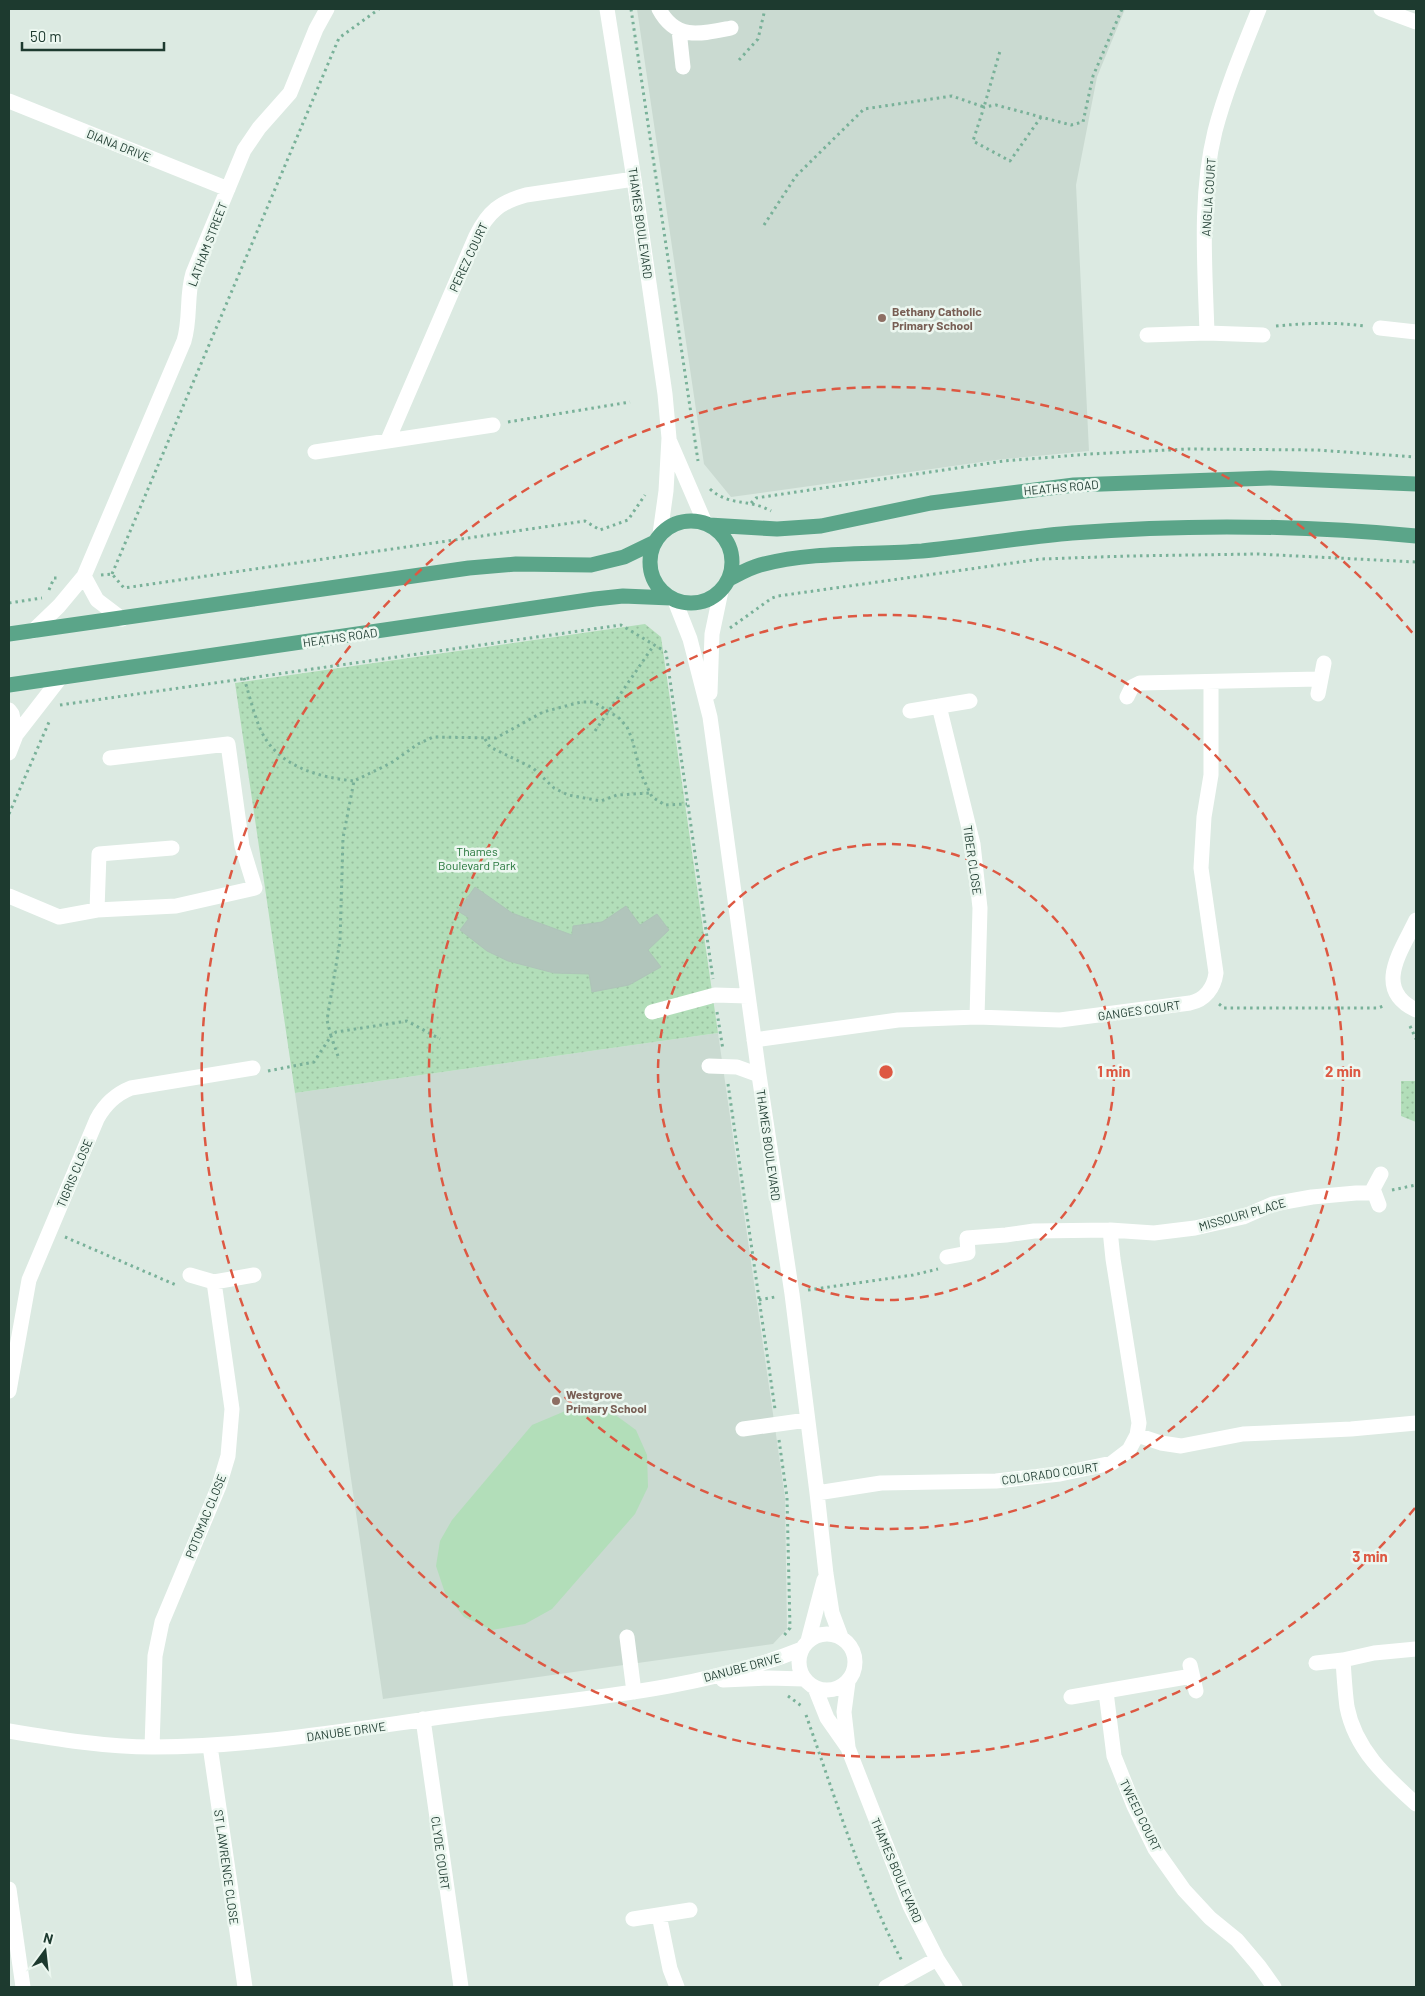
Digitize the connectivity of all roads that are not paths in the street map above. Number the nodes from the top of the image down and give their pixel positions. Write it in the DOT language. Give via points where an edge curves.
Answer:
graph roads {
  1 [pos="327,9"];
  2 [pos="607,9"];
  3 [pos="659,9"];
  4 [pos="1259,9"];
  5 [pos="1381,9"];
  6 [pos="1416,22"];
  7 [pos="731,28"];
  8 [pos="678,30"];
  9 [pos="683,67"];
  10 [pos="9,101"];
  11 [pos="634,179"];
  12 [pos="228,189"];
  13 [pos="1380,328"];
  14 [pos="1416,332"];
  15 [pos="1207,333"];
  16 [pos="1264,335"];
  17 [pos="1147,336"];
  18 [pos="493,424"];
  19 [pos="669,438"];
  20 [pos="388,440"];
  21 [pos="315,452"];
  22 [pos="1416,484"];
  23 [pos="707,524"];
  24 [pos="1416,536"];
  25 [pos="658,538"];
  26 [pos="84,576"];
  27 [pos="725,585"];
  28 [pos="673,599"];
  29 [pos="122,619"];
  30 [pos="33,631"];
  31 [pos="9,634"];
  32 [pos="1324,663"];
  33 [pos="61,677"];
  34 [pos="1211,682"];
  35 [pos="9,684"];
  36 [pos="1127,697"];
  37 [pos="970,701"];
  38 [pos="939,706"];
  39 [pos="9,710"];
  40 [pos="910,711"];
  41 [pos="710,717"];
  42 [pos="16,735"];
  43 [pos="9,753"];
  44 [pos="110,758"];
  45 [pos="172,848"];
  46 [pos="9,896"];
  47 [pos="97,910"];
  48 [pos="1416,920"];
  49 [pos="748,996"];
  50 [pos="1416,1010"];
  51 [pos="652,1012"];
  52 [pos="977,1017"];
  53 [pos="754,1040"];
  54 [pos="709,1066"];
  55 [pos="253,1068"];
  56 [pos="758,1074"];
  57 [pos="1381,1174"];
  58 [pos="1110,1230"];
  59 [pos="947,1257"];
  60 [pos="190,1275"];
  61 [pos="254,1275"];
  62 [pos="211,1281"];
  63 [pos="9,1391"];
  64 [pos="807,1420"];
  65 [pos="1416,1423"];
  66 [pos="743,1429"];
  67 [pos="1138,1435"];
  68 [pos="817,1493"];
  69 [pos="826,1574"];
  70 [pos="627,1636"];
  71 [pos="841,1637"];
  72 [pos="805,1645"];
  73 [pos="1416,1649"];
  74 [pos="1343,1660"];
  75 [pos="1316,1663"];
  76 [pos="682,1682"];
  77 [pos="848,1682"];
  78 [pos="810,1683"];
  79 [pos="634,1692"];
  80 [pos="1106,1692"];
  81 [pos="1196,1692"];
  82 [pos="1071,1697"];
  83 [pos="423,1719"];
  84 [pos="9,1731"];
  85 [pos="210,1746"];
  86 [pos="152,1748"];
  87 [pos="848,1748"];
  88 [pos="1416,1804"];
  89 [pos="9,1890"];
  90 [pos="690,1910"];
  91 [pos="659,1915"];
  92 [pos="632,1919"];
  93 [pos="937,1959"];
  94 [pos="23,1987"];
  95 [pos="245,1987"];
  96 [pos="461,1987"];
  97 [pos="677,1987"];
  98 [pos="886,1987"];
  99 [pos="955,1987"];
  100 [pos="1274,1987"];
  1 -- 12 [label="street, LATHAM STREET" via="290,92 244,150"];
  2 -- 11 [label="street, THAMES BOULEVARD"];
  3 -- 8 [label="street"];
  4 -- 15 [label="street, ANGLIA COURT" via="1228,88 1215,132 1208,174 1205,213"];
  5 -- 6 [label="street"];
  7 -- 8 [label="street" via="702,34"];
  8 -- 9 [label="street"];
  10 -- 12 [label="street, DIANA DRIVE"];
  11 -- 19 [label="street, THAMES BOULEVARD"];
  11 -- 20 [label="street, PEREZ COURT" via="526,195 510,199 491,213 476,236"];
  12 -- 26 [label="street, LATHAM STREET" via="189,285 189,325 184,341"];
  13 -- 14 [label="street"];
  15 -- 16 [label="street"];
  15 -- 17 [label="street"];
  18 -- 20 [label="street"];
  19 -- 23 [label="street, THAMES BOULEVARD"];
  19 -- 25 [label="street, THAMES BOULEVARD" via="666,491"];
  20 -- 21 [label="street"];
  22 -- 23 [label="main road, HEATHS ROAD" via="1270,478 1074,485 931,504 812,527 777,529"];
  23 -- 25 [label="main road" via="681,522"];
  23 -- 27 [label="main road" via="726,541 731,553 732,566"];
  24 -- 27 [label="main road" via="1274,527 1071,533 923,550 784,560 758,565"];
  25 -- 28 [label="main road" via="650,554 650,567 661,590"];
  25 -- 29 [label="main road" via="624,557 591,565 516,564 469,568"];
  26 -- 29 [label="street" via="97,600"];
  26 -- 30 [label="street, LATHAM STREET"];
  27 -- 28 [label="main road" via="702,602"];
  27 -- 41 [label="street, THAMES BOULEVARD" via="712,634"];
  28 -- 33 [label="main road, HEATHS ROAD" via="623,596 595,599"];
  28 -- 41 [label="street, THAMES BOULEVARD" via="690,639"];
  29 -- 30 [label="main road"];
  30 -- 31 [label="main road"];
  32 -- 34 [label="street" via="1319,686"];
  33 -- 35 [label="main road, HEATHS ROAD"];
  33 -- 42 [label="street"];
  34 -- 36 [label="street" via="1146,676 1132,687"];
  34 -- 52 [label="street, GANGES COURT" via="1211,775 1201,868 1216,973 1207,994 1190,1003 1060,1020"];
  37 -- 38 [label="street"];
  38 -- 40 [label="street"];
  38 -- 52 [label="street, TIBER CLOSE" via="973,844 980,908"];
  39 -- 42 [label="street"];
  41 -- 49 [label="street, THAMES BOULEVARD"];
  42 -- 43 [label="street"];
  44 -- 47 [label="street" via="228,744 242,846 255,888 176,906"];
  45 -- 47 [label="street" via="99,854"];
  46 -- 47 [label="street" via="59,917"];
  48 -- 50 [label="street" via="1392,970 1393,984 1400,998"];
  49 -- 51 [label="street" via="715,995"];
  49 -- 53 [label="street, THAMES BOULEVARD"];
  52 -- 53 [label="street, GANGES COURT" via="898,1020"];
  53 -- 56 [label="street, THAMES BOULEVARD"];
  54 -- 56 [label="street" via="737,1067"];
  55 -- 63 [label="street, TIGRIS CLOSE" via="144,1085 112,1099 97,1119 29,1280"];
  56 -- 64 [label="street, THAMES BOULEVARD" via="792,1294"];
  57 -- 58 [label="street, MISSOURI PLACE" via="1374,1186 1376,1199 1356,1193 1312,1197 1273,1204 1243,1216 1195,1228 1154,1233"];
  58 -- 59 [label="street, MISSOURI PLACE" via="1034,1231 967,1238 968,1254"];
  58 -- 67 [label="street"];
  60 -- 62 [label="street"];
  61 -- 62 [label="street"];
  62 -- 86 [label="street, POTOMAC CLOSE" via="232,1409 229,1448 219,1486 162,1622 155,1656"];
  64 -- 66 [label="street"];
  64 -- 68 [label="street, THAMES BOULEVARD"];
  65 -- 67 [label="street" via="1243,1434 1181,1446"];
  67 -- 68 [label="street, COLORADO COURT" via="1129,1450 1112,1463 1069,1472 996,1481 880,1483"];
  68 -- 69 [label="street, THAMES BOULEVARD"];
  69 -- 71 [label="street, THAMES BOULEVARD" via="832,1613"];
  69 -- 72 [label="street, THAMES BOULEVARD"];
  70 -- 79 [label="street"];
  71 -- 72 [label="street" via="824,1634"];
  71 -- 77 [label="street" via="853,1649 856,1658"];
  72 -- 76 [label="street, DANUBE DRIVE" via="766,1663"];
  72 -- 78 [label="street" via="799,1664"];
  73 -- 74 [label="street"];
  74 -- 75 [label="street"];
  74 -- 88 [label="street" via="1348,1709 1361,1746 1384,1775"];
  76 -- 78 [label="street, DANUBE DRIVE" via="769,1678"];
  76 -- 79 [label="street, DANUBE DRIVE"];
  77 -- 78 [label="street" via="833,1690 824,1690"];
  77 -- 87 [label="street, THAMES BOULEVARD" via="844,1712"];
  78 -- 87 [label="street, THAMES BOULEVARD" via="827,1718"];
  79 -- 83 [label="street, DANUBE DRIVE"];
  80 -- 81 [label="street" via="1191,1671"];
  80 -- 82 [label="street"];
  80 -- 100 [label="street, TWEED COURT" via="1114,1756 1155,1849 1184,1890 1210,1918 1237,1940"];
  83 -- 85 [label="street, DANUBE DRIVE" via="307,1737"];
  83 -- 96 [label="street, CLYDE COURT"];
  84 -- 86 [label="street, DANUBE DRIVE" via="110,1746"];
  85 -- 86 [label="street, DANUBE DRIVE"];
  85 -- 95 [label="street, ST LAWRENCE CLOSE"];
  87 -- 93 [label="street, THAMES BOULEVARD" via="906,1897"];
  89 -- 94 [label="street"];
  90 -- 91 [label="street"];
  91 -- 92 [label="street"];
  91 -- 97 [label="street"];
  93 -- 98 [label="street"];
  93 -- 99 [label="street, THAMES BOULEVARD"];
}
